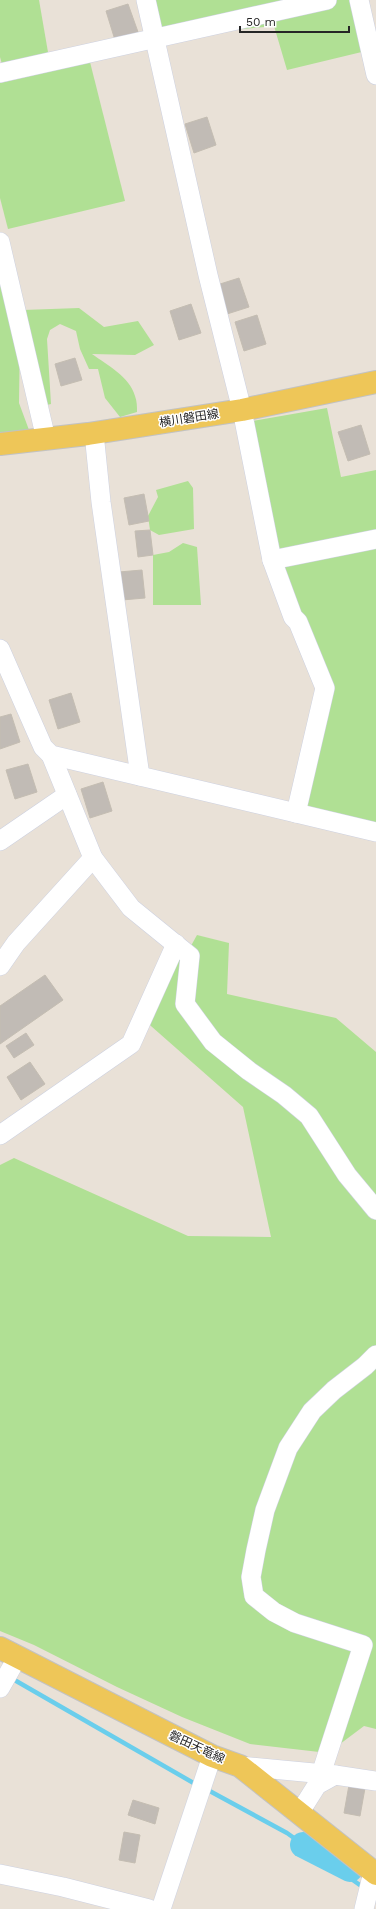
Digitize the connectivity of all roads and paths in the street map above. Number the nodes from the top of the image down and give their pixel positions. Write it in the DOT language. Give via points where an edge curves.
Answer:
graph roads {
  1 [pos="146,0"];
  2 [pos="327,0"];
  3 [pos="359,0"];
  4 [pos="154,38"];
  5 [pos="0,73"];
  6 [pos="376,75"];
  7 [pos="0,242"];
  8 [pos="376,382"];
  9 [pos="242,410"];
  10 [pos="94,433"];
  11 [pos="46,439"];
  12 [pos="0,444"];
  13 [pos="376,539"];
  14 [pos="272,560"];
  15 [pos="0,649"];
  16 [pos="51,755"];
  17 [pos="140,776"];
  18 [pos="68,795"];
  19 [pos="296,813"];
  20 [pos="376,832"];
  21 [pos="0,841"];
  22 [pos="93,858"];
  23 [pos="176,944"];
  24 [pos="0,966"];
  25 [pos="0,1135"];
  26 [pos="376,1210"];
  27 [pos="376,1355"];
  28 [pos="8,1653"];
  29 [pos="0,1688"];
  30 [pos="212,1756"];
  31 [pos="240,1766"];
  32 [pos="328,1774"];
  33 [pos="376,1781"];
  34 [pos="300,1812"];
  35 [pos="375,1873"];
  36 [pos="0,1874"];
  37 [pos="149,1909"];
  38 [pos="161,1909"];
  39 [pos="364,1909"];
  1 -- 4 [label="street"];
  2 -- 4 [label="street"];
  3 -- 6 [label="street"];
  4 -- 5 [label="street"];
  4 -- 9 [label="street" via="208,275"];
  7 -- 11 [label="street"];
  8 -- 9 [label="main road, 横川磐田線"];
  9 -- 10 [label="main road, 横川磐田線"];
  9 -- 14 [label="street"];
  10 -- 11 [label="main road, 横川磐田線"];
  10 -- 17 [label="street" via="101,502"];
  11 -- 12 [label="main road, 横川磐田線"];
  13 -- 14 [label="street"];
  14 -- 19 [label="street" via="293,617 298,622 325,688"];
  15 -- 16 [label="street" via="43,747"];
  16 -- 17 [label="street"];
  16 -- 18 [label="street"];
  17 -- 19 [label="street"];
  18 -- 21 [label="street"];
  18 -- 22 [label="street"];
  19 -- 20 [label="street"];
  22 -- 23 [label="street" via="132,908"];
  22 -- 24 [label="street" via="16,943"];
  23 -- 25 [label="street" via="131,1044"];
  23 -- 26 [label="street" via="190,956 185,1004 213,1042 309,1116 347,1175"];
  27 -- 32 [label="street" via="312,1411 288,1448 265,1510 251,1577 254,1596 274,1612 295,1623 363,1645"];
  28 -- 29 [label="street"];
  28 -- 30 [label="main road, 磐田天竜線"];
  30 -- 31 [label="main road, 磐田天竜線"];
  30 -- 38 [label="street"];
  31 -- 32 [label="street"];
  31 -- 34 [label="main road, 磐田天竜線"];
  32 -- 33 [label="street"];
  32 -- 34 [label="street" via="317,1785"];
  34 -- 35 [label="main road, 磐田天竜線"];
  35 -- 39 [label="street"];
  36 -- 37 [label="street"];
}
